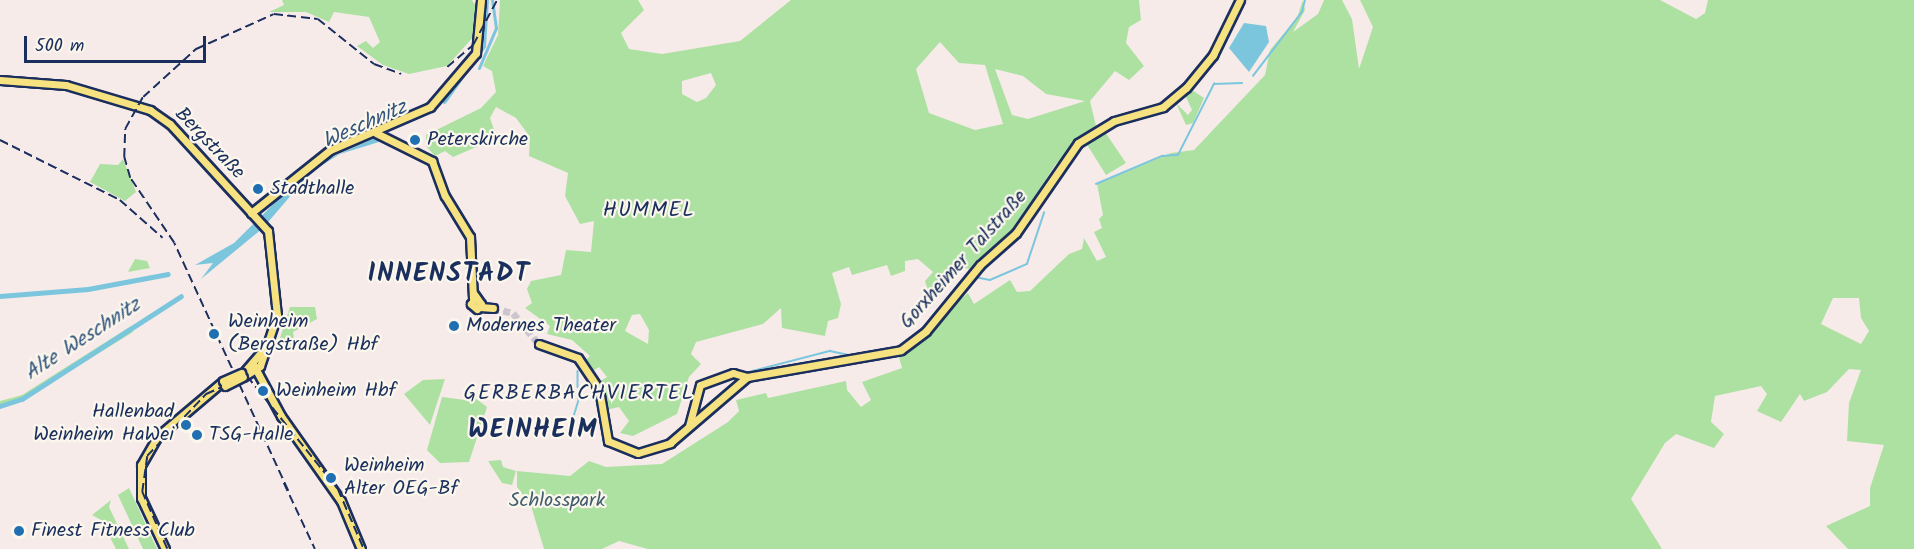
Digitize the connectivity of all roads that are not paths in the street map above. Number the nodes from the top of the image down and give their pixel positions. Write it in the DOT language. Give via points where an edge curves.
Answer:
graph roads {
  1 [pos="481,0"];
  2 [pos="1240,0"];
  3 [pos="0,80"];
  4 [pos="382,135"];
  5 [pos="255,212"];
  6 [pos="480,302"];
  7 [pos="539,344"];
  8 [pos="255,371"];
  9 [pos="743,378"];
  10 [pos="694,417"];
  11 [pos="167,549"];
  12 [pos="361,549"];
  1 -- 4 [label="main road" via="480,38 472,60 430,107"];
  2 -- 9 [label="main road, Gorxheimer Talstraße" via="1213,55 1186,88 1163,107 1111,122 1078,143 1024,223 906,347 876,359"];
  3 -- 5 [label="main road, Bergstraße" via="66,85 150,110 170,124"];
  4 -- 5 [label="main road" via="330,150"];
  4 -- 6 [label="main road" via="432,161 445,196 468,232"];
  5 -- 8 [label="main road, Bergstraße" via="273,244 278,307"];
  7 -- 10 [label="main road" via="578,358 599,389 607,439 632,453 664,447"];
  8 -- 11 [label="main road, bridge" via="224,384 161,439 146,462 143,491"];
  8 -- 12 [label="main road" via="341,501"];
  9 -- 10 [label="main road"];
  9 -- 10 [label="main road" via="733,373 700,385"];
}
